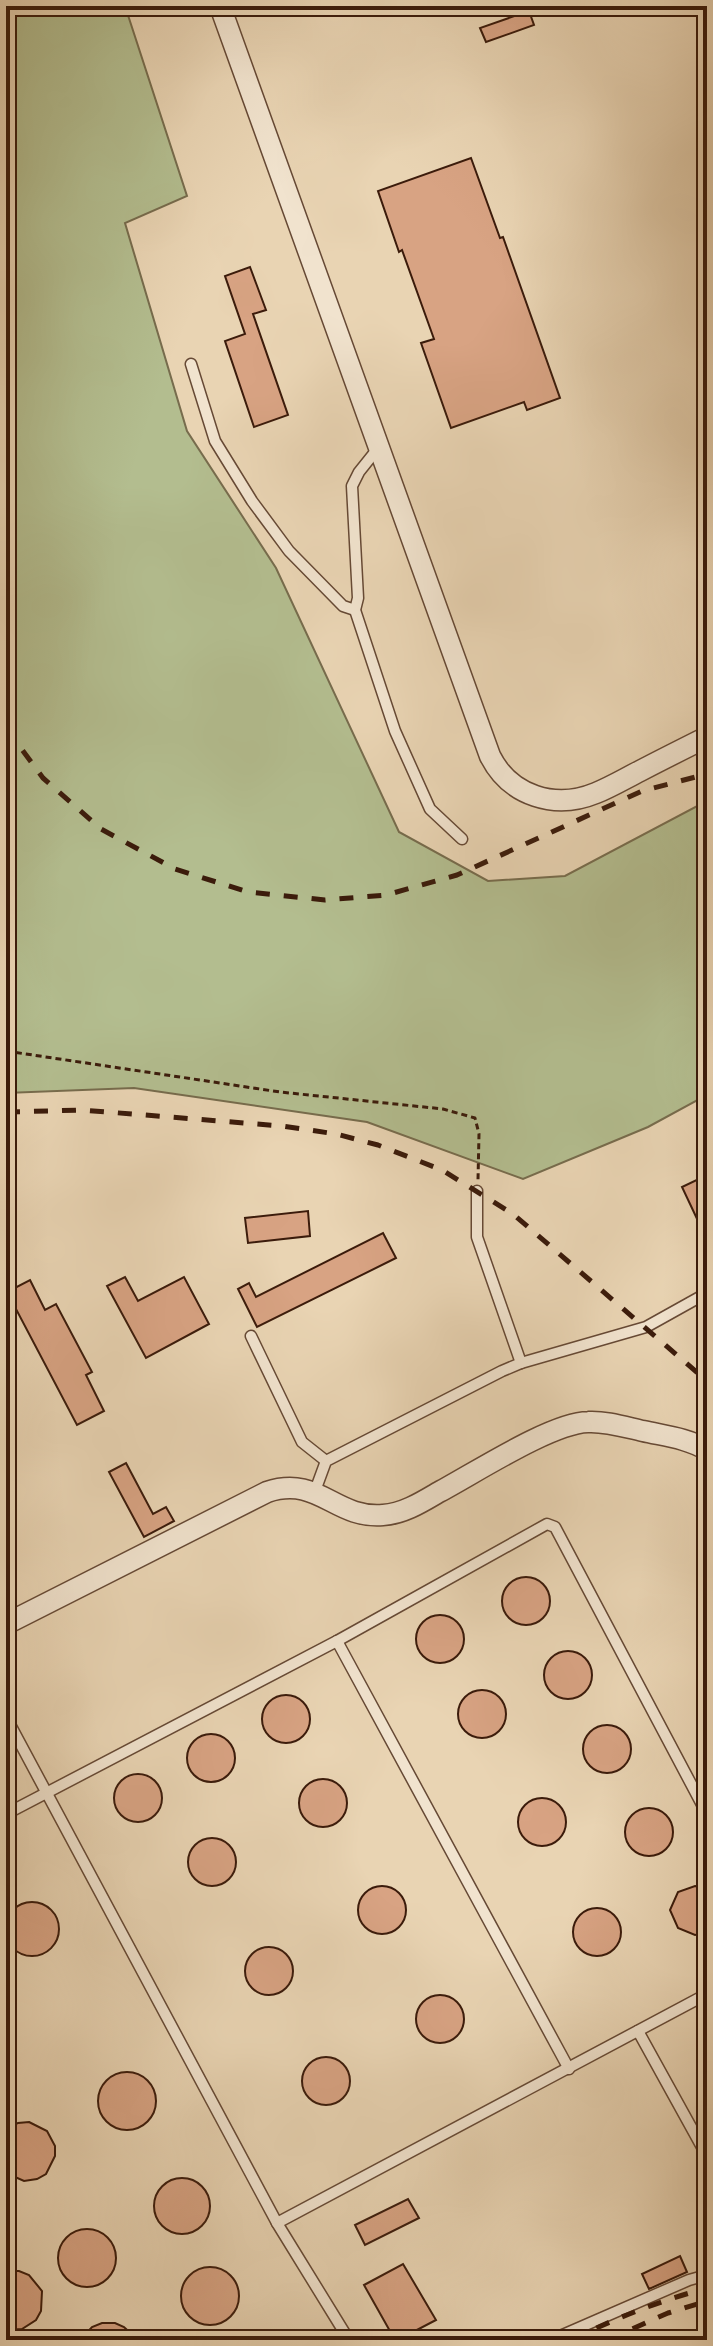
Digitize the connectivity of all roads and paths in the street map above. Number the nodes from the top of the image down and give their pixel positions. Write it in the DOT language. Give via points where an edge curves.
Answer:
graph roads {
  1 [pos="220,6"];
  2 [pos="191,364"];
  3 [pos="379,447"];
  4 [pos="355,610"];
  5 [pos="707,737"];
  6 [pos="462,839"];
  7 [pos="6,1051"];
  8 [pos="477,1191"];
  9 [pos="707,1293"];
  10 [pos="251,1336"];
  11 [pos="521,1363"];
  12 [pos="707,1450"];
  13 [pos="326,1461"];
  14 [pos="315,1491"];
  15 [pos="6,1624"];
  16 [pos="337,1641"];
  17 [pos="6,1717"];
  18 [pos="45,1794"];
  19 [pos="6,1814"];
  20 [pos="707,1814"];
  21 [pos="707,1994"];
  22 [pos="638,2031"];
  23 [pos="569,2069"];
  24 [pos="707,2156"];
  25 [pos="277,2223"];
  26 [pos="707,2275"];
  27 [pos="349,2340"];
  28 [pos="551,2340"];
  1 -- 3 [label="street"];
  2 -- 4 [label="lane" via="215,441 252,501 289,551 343,606"];
  3 -- 4 [label="lane" via="352,486"];
  3 -- 5 [label="street" via="498,772 518,789 543,799 570,801 595,794"];
  4 -- 6 [label="lane" via="395,731 430,809"];
  7 -- 8 [label="path" via="280,1092 443,1109 475,1118"];
  8 -- 11 [label="lane" via="477,1237"];
  9 -- 11 [label="lane" via="646,1327"];
  10 -- 13 [label="lane" via="302,1442"];
  11 -- 13 [label="lane"];
  12 -- 14 [label="street" via="685,1440 588,1422 555,1429 401,1512 352,1512"];
  13 -- 14 [label="lane"];
  14 -- 15 [label="street" via="283,1487 267,1492"];
  16 -- 18 [label="lane"];
  16 -- 20 [label="lane" via="547,1524 555,1527"];
  16 -- 23 [label="lane"];
  17 -- 18 [label="lane"];
  18 -- 19 [label="lane"];
  18 -- 25 [label="lane"];
  21 -- 22 [label="lane"];
  22 -- 23 [label="lane"];
  22 -- 24 [label="lane"];
  23 -- 25 [label="lane"];
  25 -- 27 [label="lane"];
  26 -- 28 [label="lane"];
}
